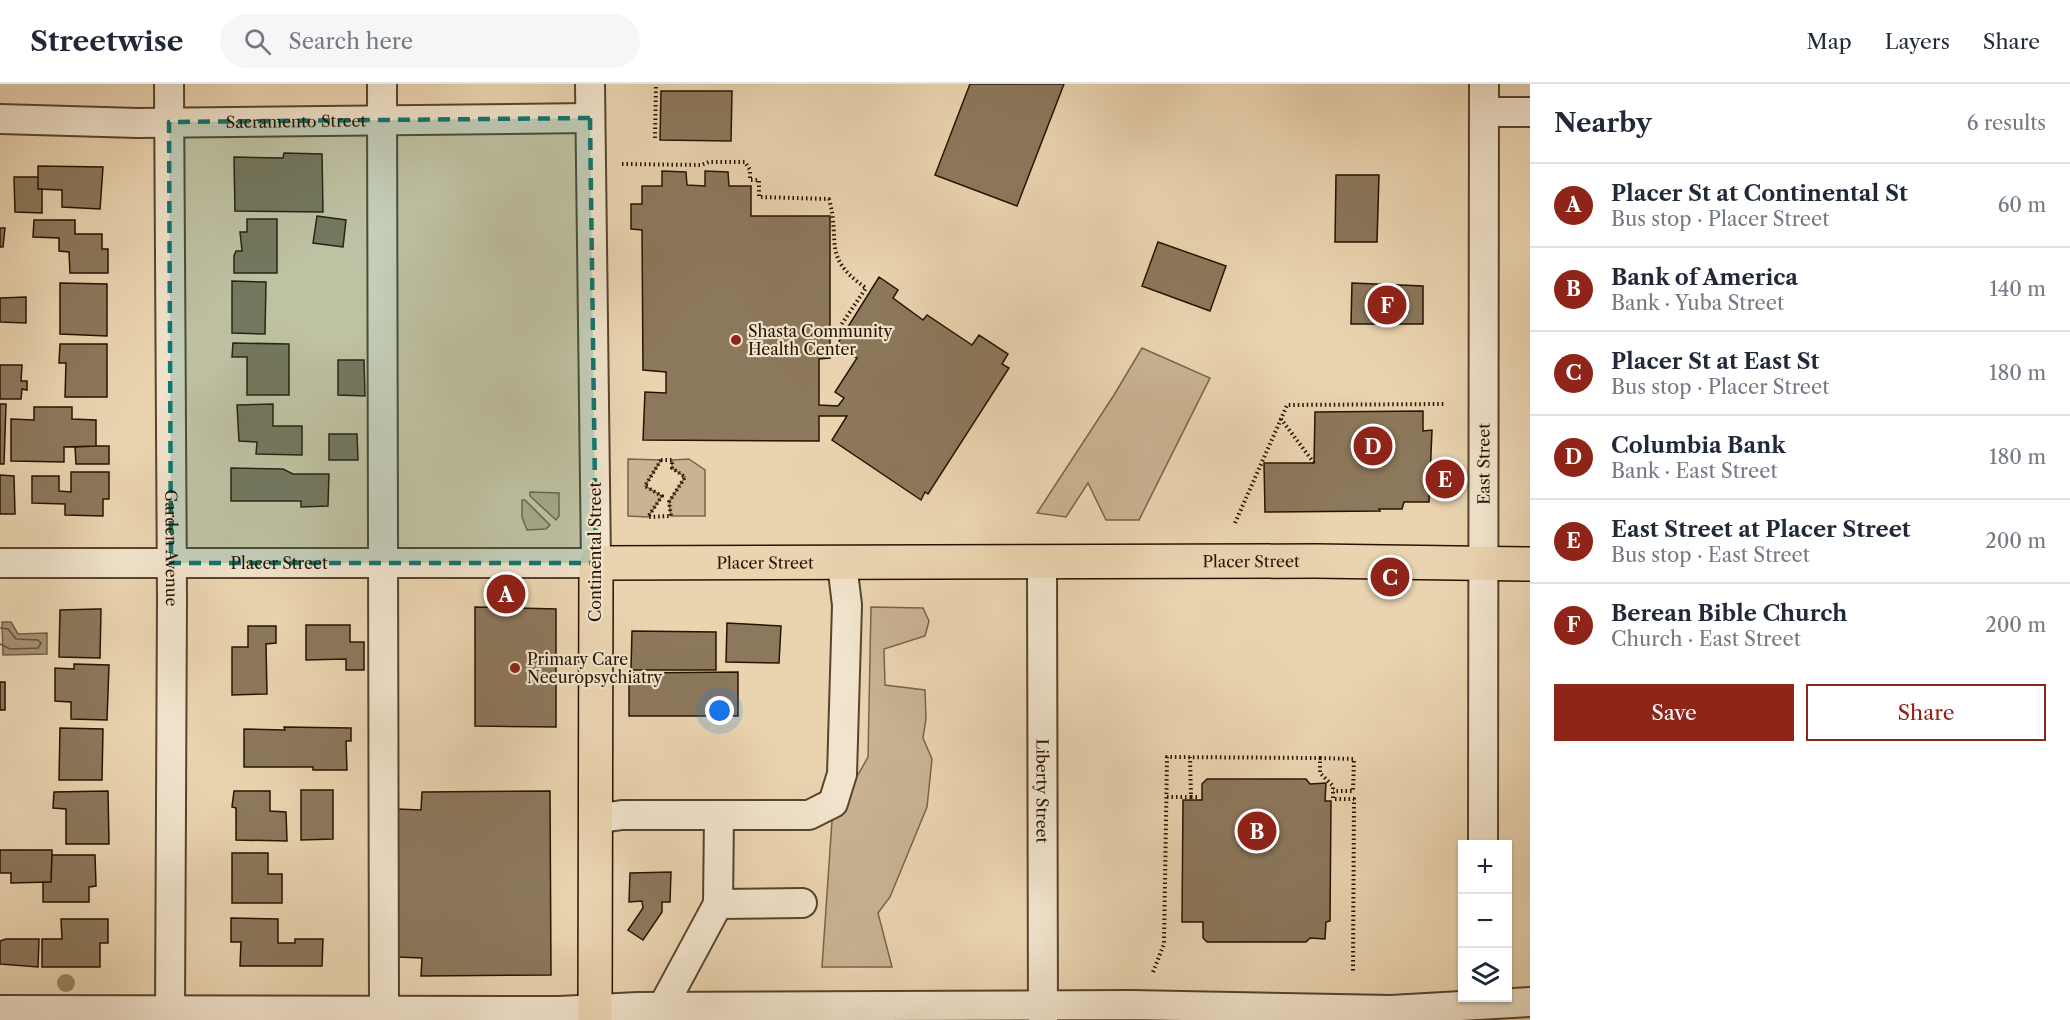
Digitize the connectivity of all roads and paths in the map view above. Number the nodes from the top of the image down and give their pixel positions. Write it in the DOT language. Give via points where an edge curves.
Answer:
graph roads {
  1 [pos="169,84"];
  2 [pos="382,84"];
  3 [pos="590,84"];
  4 [pos="656,84"];
  5 [pos="1484,98"];
  6 [pos="1530,112"];
  7 [pos="590,118"];
  8 [pos="0,119"];
  9 [pos="382,119"];
  10 [pos="169,122"];
  11 [pos="655,138"];
  12 [pos="622,164"];
  13 [pos="841,325"];
  14 [pos="1444,404"];
  15 [pos="1281,419"];
  16 [pos="1314,463"];
  17 [pos="648,517"];
  18 [pos="1235,523"];
  19 [pos="0,562"];
  20 [pos="171,563"];
  21 [pos="382,563"];
  22 [pos="596,563"];
  23 [pos="1042,563"];
  24 [pos="842,564"];
  25 [pos="1484,564"];
  26 [pos="1530,564"];
  27 [pos="1190,757"];
  28 [pos="1320,758"];
  29 [pos="1333,791"];
  30 [pos="1167,797"];
  31 [pos="1191,797"];
  32 [pos="1200,797"];
  33 [pos="719,815"];
  34 [pos="595,819"];
  35 [pos="1484,840"];
  36 [pos="802,903"];
  37 [pos="718,904"];
  38 [pos="1353,971"];
  39 [pos="1153,972"];
  40 [pos="1530,1002"];
  41 [pos="662,1008"];
  42 [pos="1485,1008"];
  43 [pos="0,1010"];
  44 [pos="384,1010"];
  45 [pos="170,1011"];
  46 [pos="838,1013"];
  47 [pos="1042,1013"];
  48 [pos="595,1014"];
  49 [pos="474,1015"];
  1 -- 10 [label="street, Garden Avenue"];
  2 -- 9 [label="street"];
  3 -- 7 [label="street, Continental Street"];
  4 -- 11 [label="path"];
  5 -- 6 [label="street"];
  5 -- 25 [label="street, East Street"];
  7 -- 9 [label="street, Sacramento Street"];
  7 -- 22 [label="street, Continental Street"];
  8 -- 10 [label="street, Sacramento Street"];
  9 -- 10 [label="street, Sacramento Street"];
  9 -- 21 [label="street"];
  10 -- 20 [label="street, Garden Avenue"];
  12 -- 13 [label="path" via="745,162 750,180 759,180 759,197 829,199 837,260 866,288"];
  14 -- 15 [label="path" via="1287,405"];
  15 -- 16 [label="path"];
  15 -- 18 [label="path"];
  17 -- 17 [label="path" via="671,516 669,501 685,477 672,468 672,460 661,460 645,486 662,496"];
  19 -- 20 [label="street, Placer Street"];
  20 -- 21 [label="street, Placer Street"];
  20 -- 45 [label="street, Garden Avenue"];
  21 -- 22 [label="street, Placer Street"];
  21 -- 44 [label="street"];
  22 -- 24 [label="main road, Placer Street"];
  22 -- 34 [label="main road, Continental Street"];
  23 -- 24 [label="main road, Placer Street"];
  23 -- 25 [label="main road, Placer Street"];
  23 -- 47 [label="street, Liberty Street"];
  24 -- 33 [label="street" via="847,605 842,774 833,803 809,814"];
  25 -- 26 [label="main road, Placer Street"];
  25 -- 35 [label="street, East Street"];
  27 -- 28 [label="path"];
  27 -- 30 [label="path" via="1167,757"];
  27 -- 31 [label="path"];
  28 -- 29 [label="path" via="1320,773"];
  28 -- 29 [label="path" via="1354,759 1353,791"];
  29 -- 38 [label="path" via="1333,799 1354,799"];
  30 -- 31 [label="path"];
  30 -- 39 [label="path" via="1164,944"];
  31 -- 32 [label="path"];
  33 -- 34 [label="street" via="622,815"];
  33 -- 37 [label="street"];
  34 -- 48 [label="main road, Continental Street"];
  36 -- 37 [label="street"];
  37 -- 41 [label="street"];
  40 -- 42 [label="street"];
  41 -- 46 [label="street"];
  41 -- 48 [label="street"];
  42 -- 47 [label="street" via="1131,1005"];
  43 -- 45 [label="street"];
  44 -- 45 [label="street"];
  44 -- 49 [label="street"];
  46 -- 47 [label="street"];
  48 -- 49 [label="street"];
}
